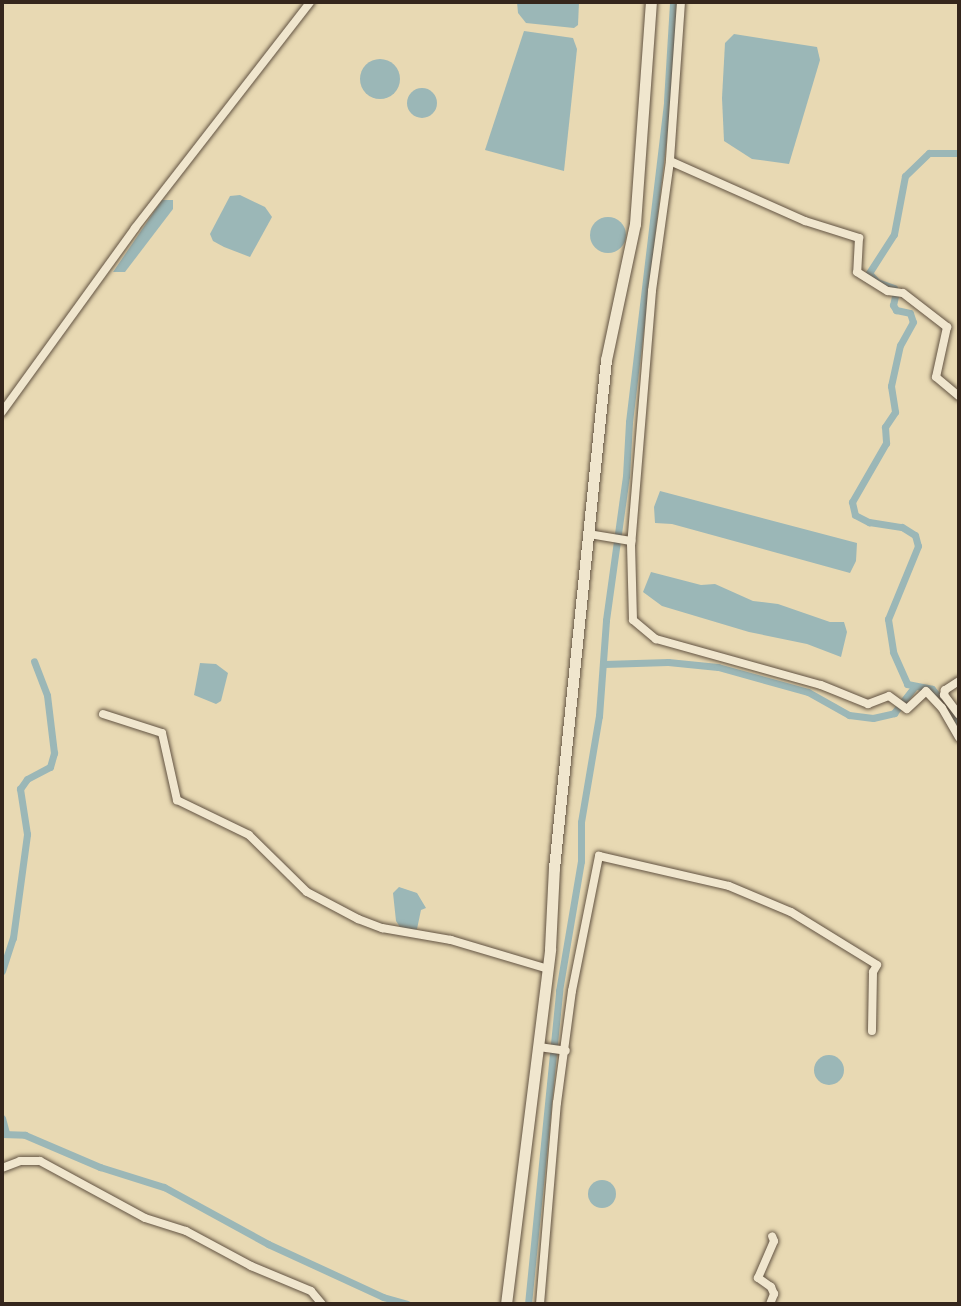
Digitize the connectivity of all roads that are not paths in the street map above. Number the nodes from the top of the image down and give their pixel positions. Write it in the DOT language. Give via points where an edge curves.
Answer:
graph roads {
  1 [pos="310,2"];
  2 [pos="651,2"];
  3 [pos="681,2"];
  4 [pos="670,161"];
  5 [pos="959,396"];
  6 [pos="2,412"];
  7 [pos="596,534"];
  8 [pos="630,540"];
  9 [pos="959,681"];
  10 [pos="103,714"];
  11 [pos="959,715"];
  12 [pos="959,737"];
  13 [pos="548,969"];
  14 [pos="872,1031"];
  15 [pos="539,1047"];
  16 [pos="566,1051"];
  17 [pos="2,1168"];
  18 [pos="772,1236"];
  19 [pos="509,1303"];
  20 [pos="322,1304"];
  21 [pos="540,1304"];
  22 [pos="770,1304"];
  1 -- 6 [label="street" via="135,228"];
  2 -- 7 [label="street" via="635,224 606,360"];
  3 -- 4 [label="street"];
  4 -- 5 [label="street" via="805,221 859,238 857,272 888,291 903,293 947,327 936,377"];
  4 -- 8 [label="street" via="652,291"];
  7 -- 8 [label="street"];
  7 -- 13 [label="street" via="554,868"];
  8 -- 12 [label="street" via="633,620 646,634 868,704 889,696 907,709 926,691"];
  9 -- 11 [label="street" via="944,695"];
  10 -- 13 [label="street" via="162,733 177,800 249,835 307,892 382,928 451,940"];
  13 -- 15 [label="street"];
  14 -- 16 [label="street" via="877,965 791,912 729,886 599,856"];
  15 -- 16 [label="street"];
  15 -- 19 [label="street"];
  16 -- 21 [label="street"];
  17 -- 20 [label="street" via="40,1161 145,1218 186,1231 311,1291"];
  18 -- 22 [label="street" via="758,1278 771,1287"];
}
